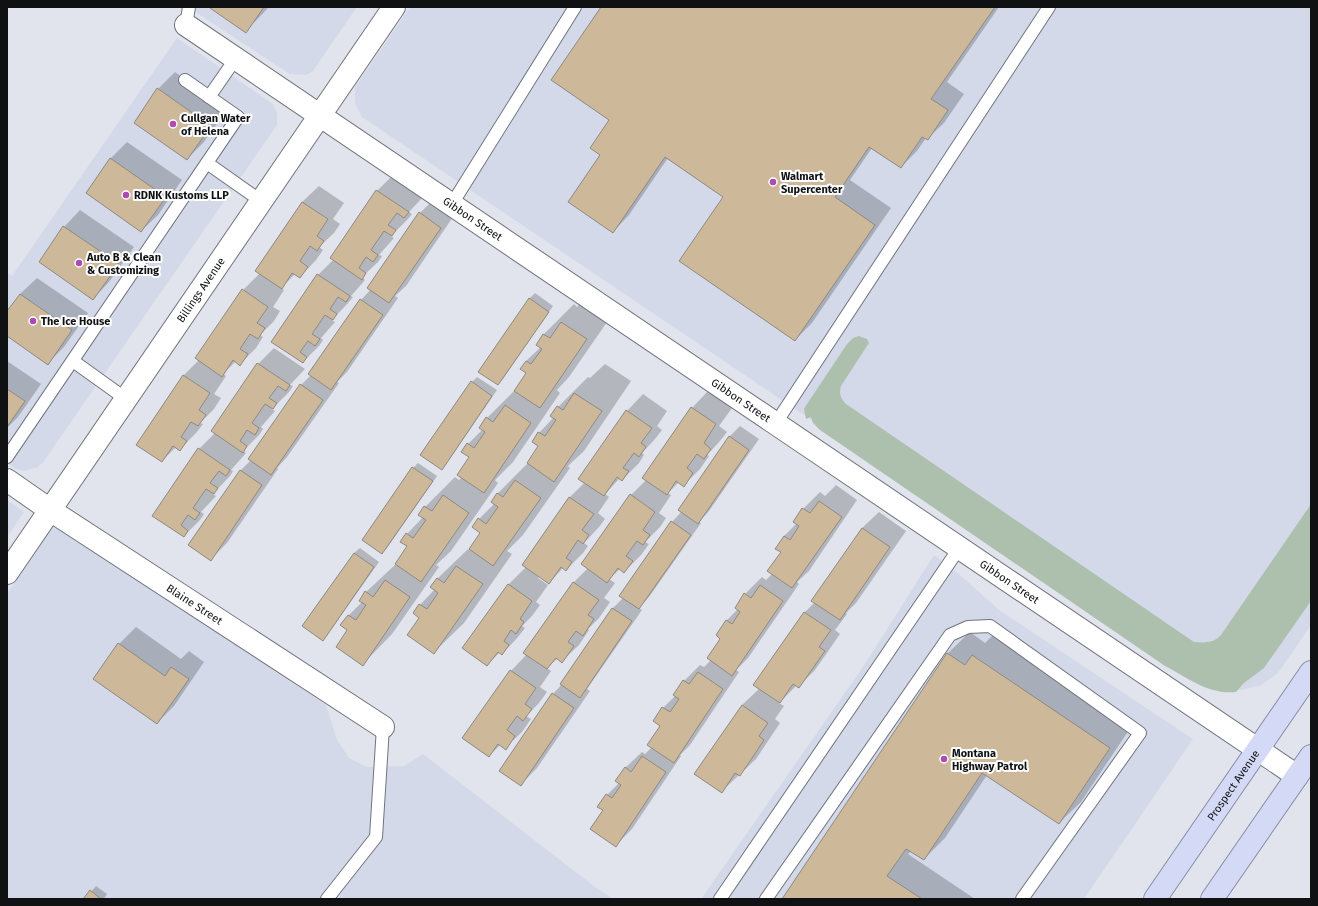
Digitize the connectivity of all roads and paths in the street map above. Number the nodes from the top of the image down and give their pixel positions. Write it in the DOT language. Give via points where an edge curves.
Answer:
graph roads {
  1 [pos="394,7"];
  2 [pos="575,7"];
  3 [pos="1049,7"];
  4 [pos="188,16"];
  5 [pos="236,58"];
  6 [pos="185,80"];
  7 [pos="209,97"];
  8 [pos="320,115"];
  9 [pos="207,163"];
  10 [pos="261,201"];
  11 [pos="452,204"];
  12 [pos="73,361"];
  13 [pos="126,399"];
  14 [pos="776,423"];
  15 [pos="7,457"];
  16 [pos="7,480"];
  17 [pos="50,510"];
  18 [pos="960,547"];
  19 [pos="7,573"];
  20 [pos="1311,672"];
  21 [pos="382,727"];
  22 [pos="1257,749"];
  23 [pos="1311,756"];
  24 [pos="1297,776"];
  25 [pos="327,899"];
  26 [pos="720,899"];
  27 [pos="766,899"];
  28 [pos="1022,899"];
  29 [pos="1155,899"];
  30 [pos="1212,899"];
  1 -- 8 [label="street, Billings Avenue"];
  2 -- 11 [label="lane"];
  3 -- 14 [label="lane"];
  4 -- 5 [label="street, Gibbon Street"];
  5 -- 7 [label="lane"];
  5 -- 8 [label="street, Gibbon Street"];
  6 -- 7 [label="lane"];
  7 -- 9 [label="lane" via="238,117"];
  8 -- 10 [label="street, Billings Avenue"];
  8 -- 11 [label="street, Gibbon Street"];
  9 -- 10 [label="lane"];
  9 -- 12 [label="lane"];
  10 -- 13 [label="street, Billings Avenue"];
  11 -- 14 [label="street, Gibbon Street"];
  12 -- 13 [label="lane"];
  12 -- 15 [label="lane"];
  13 -- 17 [label="street, Billings Avenue"];
  14 -- 18 [label="street, Gibbon Street"];
  16 -- 17 [label="street, Blaine Street"];
  17 -- 19 [label="street, Billings Avenue"];
  17 -- 21 [label="street, Blaine Street"];
  18 -- 22 [label="street, Gibbon Street"];
  18 -- 26 [label="lane"];
  20 -- 22 [label="highway, Prospect Avenue"];
  21 -- 25 [label="lane" via="376,837"];
  22 -- 24 [label="street, Gibbon Street"];
  22 -- 29 [label="highway, Prospect Avenue"];
  23 -- 24 [label="highway"];
  24 -- 30 [label="highway"];
  27 -- 28 [label="lane" via="950,635 968,627 990,626 1140,733"];
}
